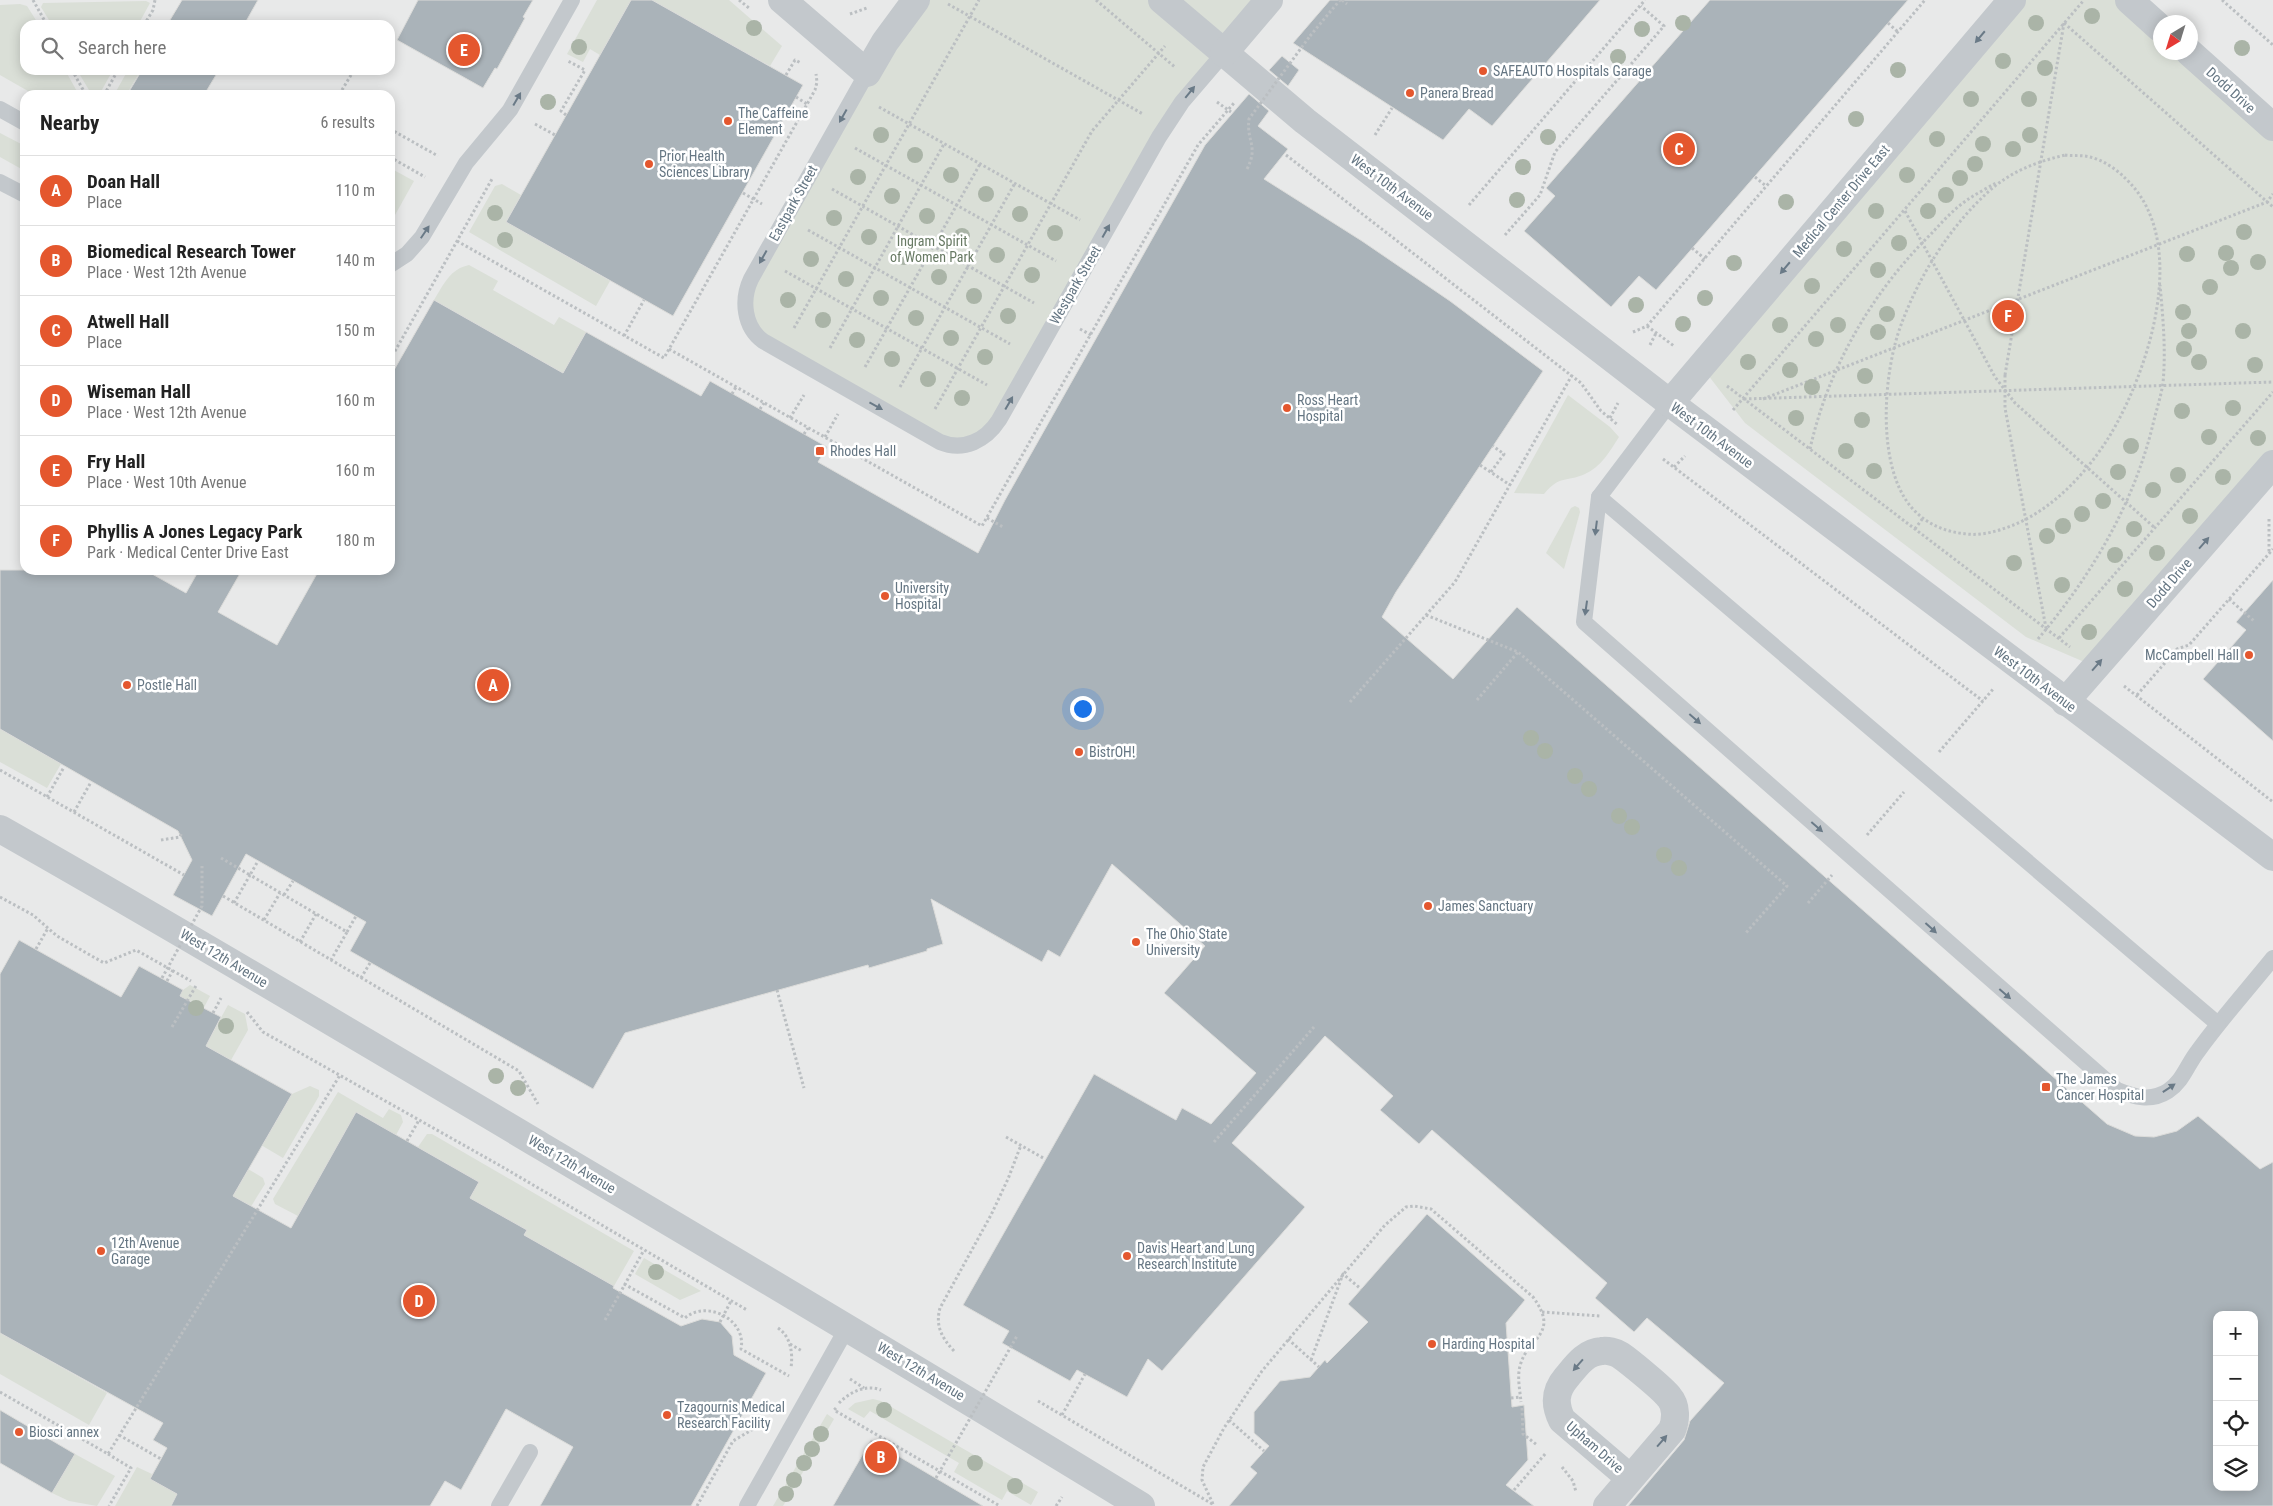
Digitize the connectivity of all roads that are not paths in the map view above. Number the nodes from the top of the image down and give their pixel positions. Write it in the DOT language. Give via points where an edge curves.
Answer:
graph roads {
  1 [pos="572,0"];
  2 [pos="782,0"];
  3 [pos="916,0"];
  4 [pos="1162,0"];
  5 [pos="1269,0"];
  6 [pos="2012,0"];
  7 [pos="2129,0"];
  8 [pos="2153,22"];
  9 [pos="1224,53"];
  10 [pos="2198,60"];
  11 [pos="861,83"];
  12 [pos="0,109"];
  13 [pos="20,120"];
  14 [pos="2273,127"];
  15 [pos="0,182"];
  16 [pos="20,192"];
  17 [pos="395,262"];
  18 [pos="833,382"];
  19 [pos="1670,403"];
  20 [pos="2273,464"];
  21 [pos="1600,497"];
  22 [pos="2065,702"];
  23 [pos="0,829"];
  24 [pos="2273,857"];
  25 [pos="2273,958"];
  26 [pos="2218,1024"];
  27 [pos="847,1328"];
  28 [pos="530,1452"];
  29 [pos="1630,1478"];
  30 [pos="499,1506"];
  31 [pos="747,1506"];
  32 [pos="1141,1506"];
  33 [pos="1607,1506"];
  17 -- 1 [label="lane, one-way" via="422,237 466,164 510,110"];
  2 -- 11 [label="street" via="831,42"];
  3 -- 11 [label="street, Eastpark Street" via="885,42"];
  4 -- 9 [label="street, West 10th Avenue"];
  5 -- 9 [label="street, Westpark Street"];
  6 -- 19 [label="street, Medical Center Drive East, one-way"];
  7 -- 8 [label="street"];
  18 -- 9 [label="lane, Westpark Street, one-way" via="949,445 968,445 983,437 999,420 1165,127"];
  9 -- 19 [label="street, West 10th Avenue" via="1305,120"];
  10 -- 14 [label="street, Dodd Drive"];
  11 -- 18 [label="lane, Eastpark Street, one-way" via="747,287 745,311 756,336"];
  12 -- 13 [label="lane"];
  15 -- 16 [label="lane"];
  19 -- 21 [label="lane"];
  19 -- 22 [label="street, West 10th Avenue"];
  22 -- 20 [label="street, Dodd Drive, one-way"];
  21 -- 26 [label="lane"];
  21 -- 26 [label="lane, one-way" via="1584,622 2095,1073 2117,1090 2134,1097 2151,1098 2168,1091 2183,1077"];
  22 -- 24 [label="street, West 10th Avenue"];
  23 -- 27 [label="street, West 12th Avenue" via="131,903"];
  25 -- 26 [label="lane"];
  27 -- 31 [label="lane"];
  27 -- 32 [label="street, West 12th Avenue"];
  28 -- 30 [label="lane"];
  29 -- 29 [label="street, Upham Drive, one-way" via="1672,1430 1674,1406 1670,1398 1619,1354 1593,1353 1585,1356 1560,1386 1556,1394 1558,1411 1562,1420"];
  29 -- 33 [label="street, Upham Drive"];
}
